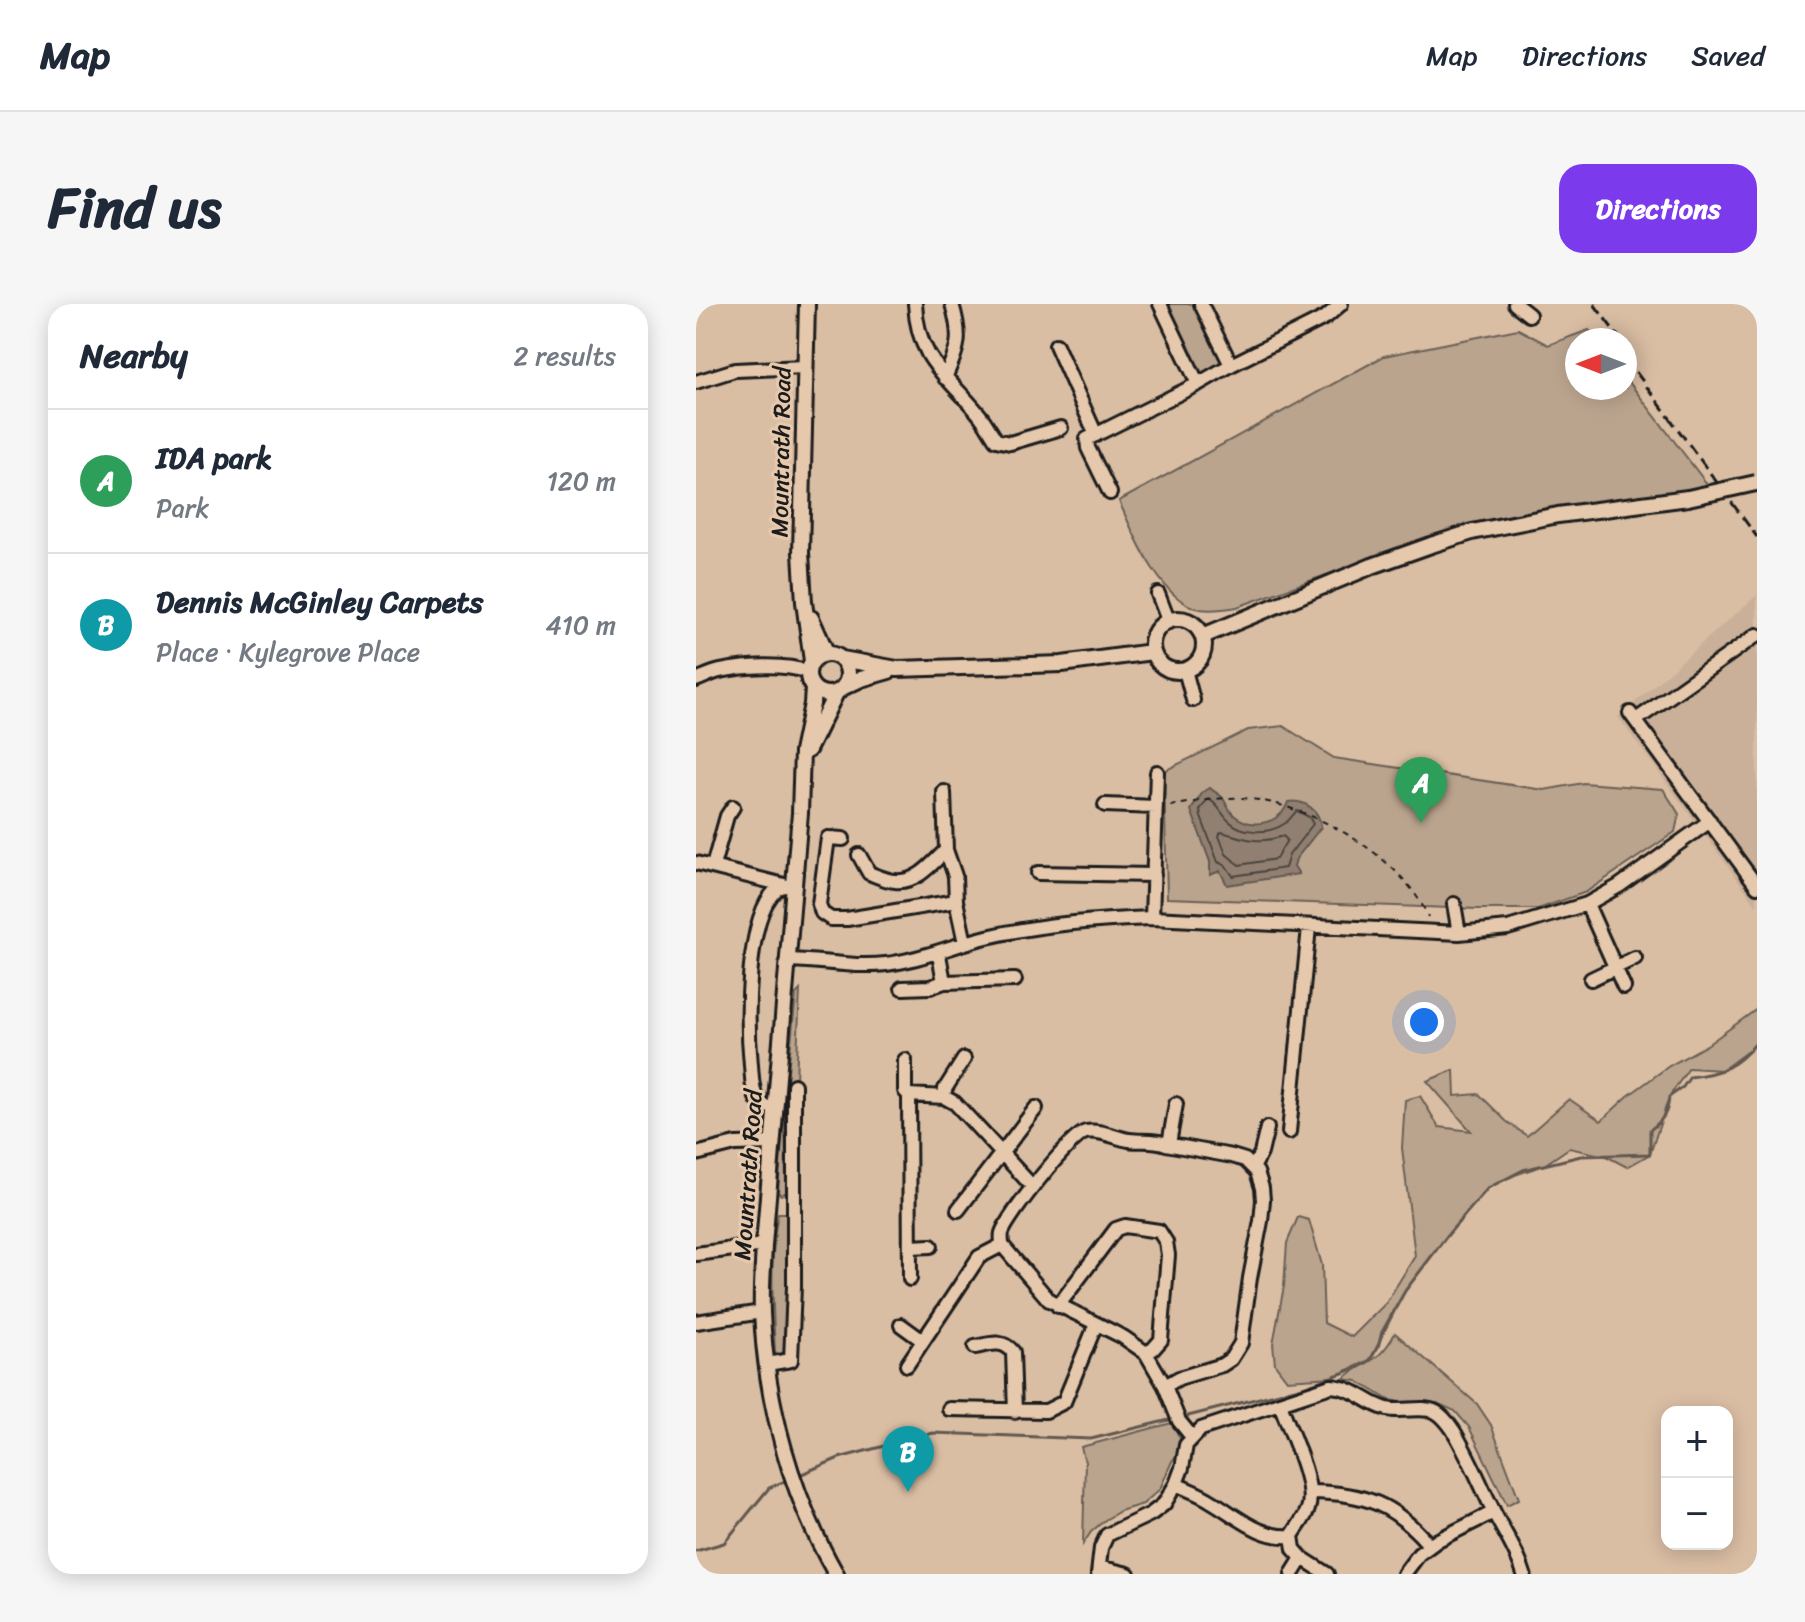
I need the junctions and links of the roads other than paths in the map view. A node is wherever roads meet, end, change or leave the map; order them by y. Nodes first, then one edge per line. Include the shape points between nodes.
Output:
1 (807, 304) edge
2 (915, 304) edge
3 (952, 304) edge
4 (1160, 304) edge
5 (1201, 304) edge
6 (1341, 304) edge
7 (1515, 304) edge
8 (1529, 315) dead end
9 (1056, 345) dead end
10 (1231, 365) junction
11 (805, 367) junction
12 (945, 378) junction
13 (696, 382) edge
14 (1198, 384) junction
15 (1061, 428) dead end
16 (1096, 435) junction
17 (1757, 483) edge
18 (1110, 493) dead end
19 (1158, 594) dead end
20 (804, 602) junction
21 (1168, 620) junction
22 (1757, 635) edge
23 (1203, 636) junction
24 (1152, 652) junction
25 (834, 657) junction
26 (810, 666) junction
27 (897, 669) junction
28 (1185, 670) junction
29 (696, 680) edge
30 (813, 689) junction
31 (840, 690) junction
32 (1193, 700) dead end
33 (802, 768) junction
34 (1157, 772) dead end
35 (944, 792) dead end
36 (1105, 805) dead end
37 (733, 807) dead end
38 (1156, 808) junction
39 (1710, 821) junction
40 (843, 839) dead end
41 (946, 850) junction
42 (859, 855) dead end
43 (696, 863) edge
44 (713, 866) junction
45 (1038, 873) dead end
46 (1154, 875) junction
47 (789, 886) junction
48 (1757, 886) edge
49 (956, 901) junction
50 (1454, 904) dead end
51 (1587, 904) junction
52 (1152, 918) junction
53 (1309, 927) junction
54 (1459, 933) junction
55 (965, 943) junction
56 (937, 953) junction
57 (1635, 958) dead end
58 (787, 960) junction
59 (1616, 968) junction
60 (1591, 979) dead end
61 (1015, 980) dead end
62 (944, 982) junction
63 (1624, 987) dead end
64 (902, 988) dead end
65 (964, 1059) dead end
66 (905, 1060) dead end
67 (794, 1085) dead end
68 (909, 1095) junction
69 (944, 1097) junction
70 (1176, 1104) dead end
71 (775, 1107) junction
72 (1036, 1108) dead end
73 (1267, 1128) dead end
74 (1289, 1132) dead end
75 (772, 1143) junction
76 (1169, 1144) junction
77 (1001, 1152) junction
78 (696, 1154) edge
79 (1253, 1168) junction
80 (1033, 1187) junction
81 (768, 1202) junction
82 (793, 1202) junction
83 (958, 1210) dead end
84 (764, 1245) junction
85 (1002, 1245) junction
86 (931, 1246) dead end
87 (910, 1247) junction
88 (696, 1254) edge
89 (910, 1279) dead end
90 (1058, 1306) junction
91 (762, 1312) junction
92 (696, 1322) edge
93 (1096, 1324) junction
94 (901, 1325) dead end
95 (923, 1341) junction
96 (975, 1347) dead end
97 (1146, 1353) junction
98 (767, 1364) junction
99 (907, 1365) dead end
100 (1165, 1386) junction
101 (1280, 1403) junction
102 (949, 1409) dead end
103 (1015, 1412) junction
104 (1192, 1437) junction
105 (1176, 1484) junction
106 (1310, 1492) junction
107 (1494, 1512) junction
108 (1292, 1536) junction
109 (1430, 1546) junction
110 (1302, 1558) junction
111 (1098, 1570) edge
112 (836, 1574) edge
113 (1128, 1574) edge
114 (1292, 1574) edge
115 (1327, 1574) edge
116 (1404, 1574) edge
117 (1524, 1574) edge

1 - 11 main road, Mountrath Road
2 - 12 street via 922,341
3 - 12 street via 957,351
4 - 14 street
5 - 10 street
6 - 10 street via 1326,317
7 - 8 street
9 - 16 street
10 - 14 street
11 - 13 street via 735,370
11 - 20 main road, Mountrath Road
12 - 15 street via 996,440 1010,443
14 - 16 street
16 - 18 street via 1087,439 1088,448
17 - 23 main road, bridge via 1472,532 1372,566
19 - 21 street
20 - 25 main road, Mountrath Road
20 - 26 main road, Mountrath Road
21 - 23 main road via 1185,619
21 - 24 main road via 1153,636
22 - 39 street via 1633,716
23 - 28 main road via 1198,661
24 - 27 main road via 1062,664
24 - 28 main road via 1161,666
25 - 26 main road via 819,656
25 - 27 main road
25 - 31 main road via 848,673
26 - 29 street via 716,671
26 - 30 main road
27 - 31 main road
28 - 32 street
30 - 31 main road via 824,695
30 - 33 main road, Mountrath Road
31 - 33 main road, Mountrath Road
33 - 47 main road, Mountrath Road
34 - 38 street
35 - 41 street
36 - 38 street
37 - 44 street
38 - 46 street
39 - 48 street
39 - 51 street
40 - 49 street via 828,838 819,904 831,919
41 - 42 street via 916,877 896,881 869,873
41 - 49 street
43 - 44 street
44 - 47 street
45 - 46 street
46 - 52 street
47 - 58 main road, Mountrath Road
47 - 71 street via 776,890 765,908 749,979 754,1089 758,1101
49 - 55 street
50 - 54 street
51 - 54 street via 1508,928
51 - 59 street
52 - 53 street
52 - 55 street via 1060,924
53 - 54 street
53 - 74 street
55 - 56 street
56 - 58 street via 868,965
56 - 62 street
57 - 59 street
58 - 71 main road, Mountrath Road
59 - 60 street
59 - 63 street
61 - 62 street
62 - 64 street
65 - 69 street
66 - 68 street
67 - 82 street
68 - 69 street
68 - 87 street
69 - 77 street
70 - 76 street
71 - 75 main road, Mountrath Road
72 - 77 street
73 - 79 street
75 - 78 street via 735,1144
75 - 81 main road, Mountrath Road
76 - 79 street via 1232,1156
76 - 80 street via 1086,1132 1071,1140
77 - 80 street
77 - 83 street
79 - 100 street via 1262,1188 1261,1221 1241,1343 1222,1365
80 - 85 street via 1001,1235
81 - 82 street
81 - 84 main road, Mountrath Road
82 - 98 street via 791,1360
84 - 88 street
84 - 91 main road, Mountrath Road
85 - 90 street
85 - 95 street via 979,1257
86 - 87 street
87 - 89 street
90 - 93 street
90 - 97 street via 1116,1229 1159,1231 1168,1255 1161,1340
91 - 92 street
91 - 98 main road, Mountrath Road
93 - 97 street
93 - 103 street via 1064,1402 1046,1411
94 - 95 street
95 - 99 street
96 - 103 street via 1000,1343 1013,1352
97 - 100 street
98 - 112 main road, Mountrath Road via 787,1462
100 - 104 street via 1179,1421
101 - 104 street via 1201,1429
101 - 106 street
101 - 107 street via 1331,1386 1388,1409 1436,1412 1453,1429
102 - 103 street
104 - 105 street
105 - 108 street via 1263,1533
105 - 111 street via 1160,1508 1107,1535
106 - 108 street via 1308,1511
106 - 109 street via 1371,1500 1405,1521
107 - 109 street
107 - 117 street
108 - 110 street
109 - 116 street
110 - 114 street
110 - 115 street
111 - 113 street

